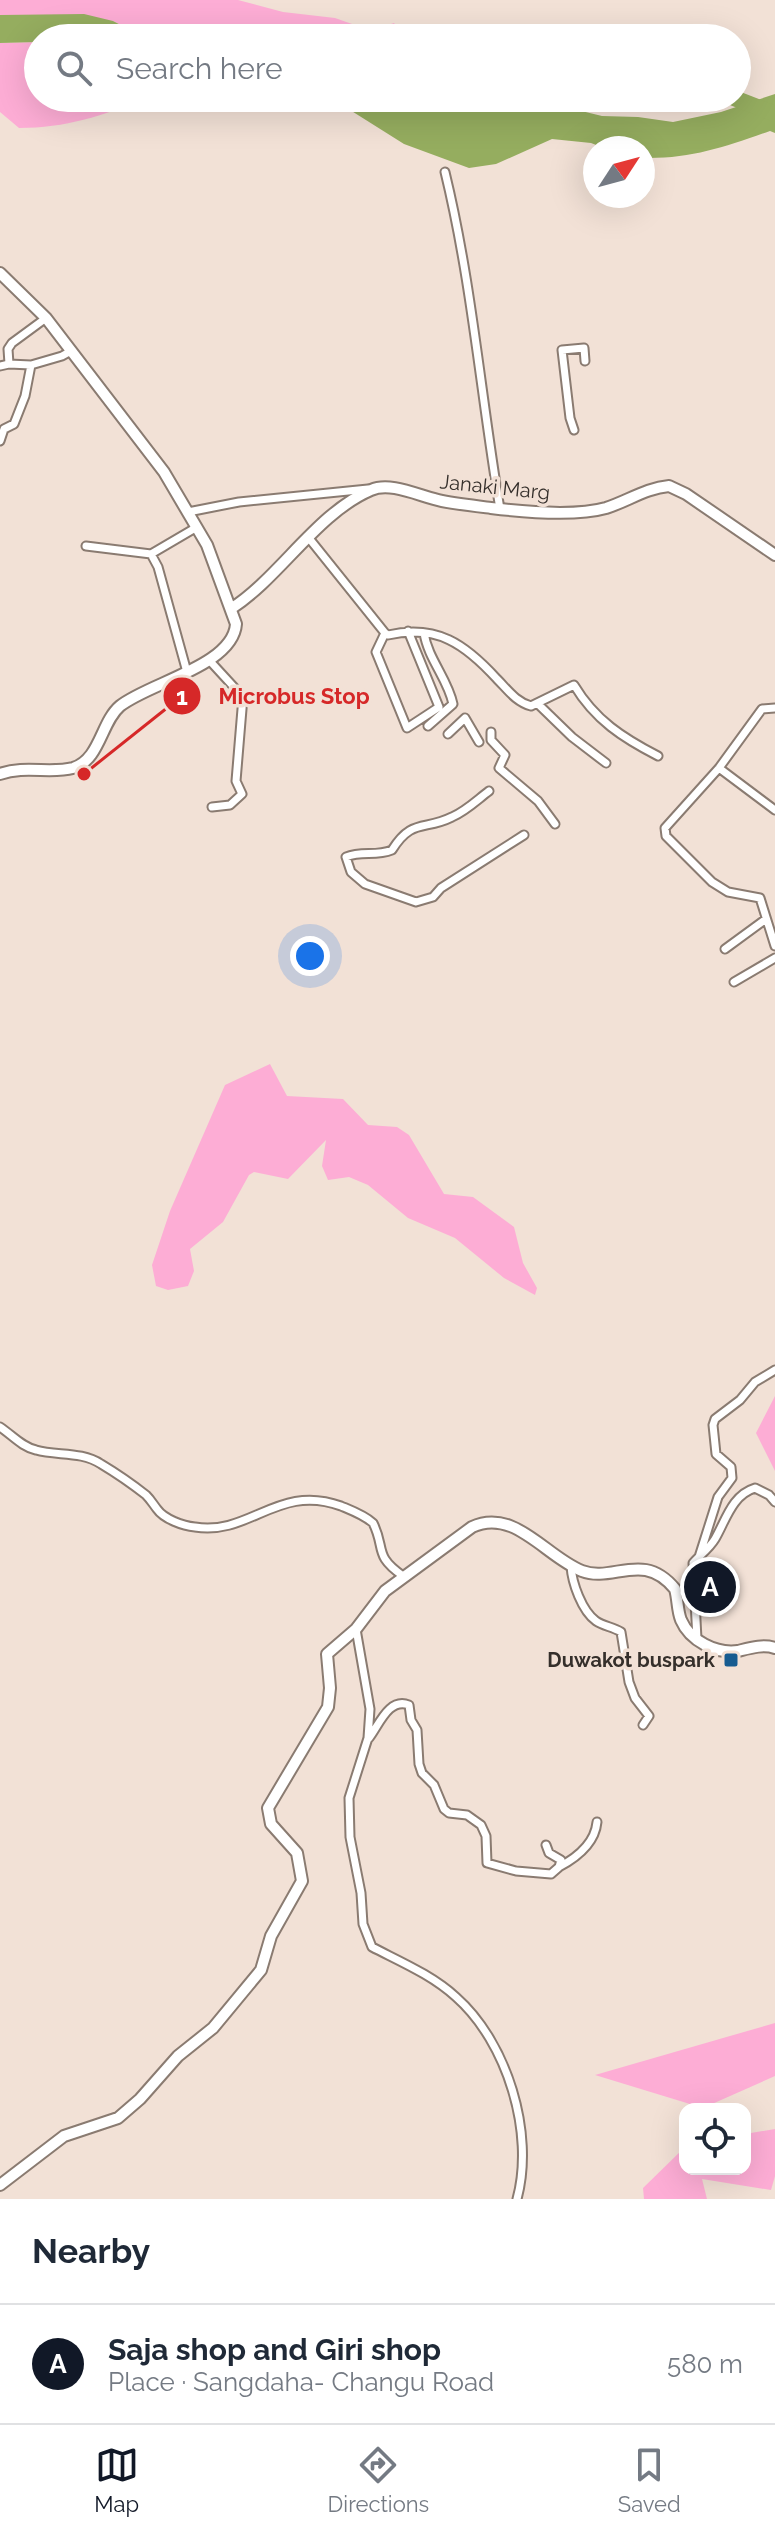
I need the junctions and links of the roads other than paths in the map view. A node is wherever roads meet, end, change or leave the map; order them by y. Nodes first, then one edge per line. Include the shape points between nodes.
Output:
1 (445, 172) dead end
2 (0, 273) edge
3 (46, 318) junction
4 (71, 351) junction
5 (585, 361) dead end
6 (9, 364) junction
7 (31, 365) junction
8 (0, 366) edge
9 (574, 430) dead end
10 (0, 441) edge
11 (375, 488) junction
12 (500, 509) junction
13 (188, 512) junction
14 (197, 527) junction
15 (308, 537) junction
16 (86, 546) dead end
17 (151, 554) junction
18 (775, 555) edge
19 (232, 608) junction
20 (408, 631) junction
21 (385, 633) junction
22 (424, 633) junction
23 (209, 660) junction
24 (187, 672) junction
25 (538, 704) junction
26 (775, 708) edge
27 (428, 726) dead end
28 (491, 732) dead end
29 (448, 734) dead end
30 (479, 742) dead end
31 (658, 756) dead end
32 (606, 763) dead end
33 (719, 768) junction
34 (0, 774) edge
35 (489, 791) dead end
36 (212, 807) dead end
37 (775, 810) edge
38 (555, 824) dead end
39 (524, 835) dead end
40 (766, 919) junction
41 (775, 946) edge
42 (725, 949) dead end
43 (775, 958) edge
44 (734, 982) dead end
45 (775, 1370) edge
46 (0, 1427) edge
47 (775, 1502) edge
48 (699, 1557) junction
49 (571, 1566) junction
50 (403, 1576) junction
51 (356, 1629) junction
52 (697, 1639) junction
53 (775, 1648) edge
54 (643, 1725) dead end
55 (368, 1738) junction
56 (597, 1822) dead end
57 (546, 1845) dead end
58 (559, 1867) junction
59 (0, 2185) edge
60 (517, 2199) edge

1 - 12 street via 459,230
2 - 3 street
3 - 4 street
3 - 6 street via 12,343
4 - 7 street
4 - 13 street via 147,448
5 - 9 street via 584,348 562,350
6 - 7 street
6 - 8 street
7 - 10 street via 14,424 4,429
11 - 12 street, Janaki Marg
11 - 13 street
11 - 15 street
12 - 18 street, Janaki Marg via 606,508 669,486
13 - 14 street
14 - 17 street
14 - 19 street
15 - 19 street
15 - 21 street
16 - 17 street
17 - 24 street
19 - 23 street via 235,631
20 - 21 street
20 - 21 street via 439,707 407,728 376,652
20 - 22 street
22 - 25 street via 444,636 475,655 516,700
22 - 27 street via 453,704
23 - 24 street
23 - 36 street via 243,697 236,781 242,794 230,805
24 - 34 street via 119,707 91,754 74,768
25 - 31 street via 574,685 609,728
25 - 32 street
26 - 33 street via 762,709
28 - 38 street via 491,740 505,755 499,768 538,801
29 - 30 street via 465,718
33 - 37 street
33 - 40 street via 665,828 666,836 712,882 728,892 760,898
35 - 39 street via 450,819 414,827 392,850 346,857 351,872 365,884 416,902 433,897
40 - 41 street
40 - 42 street
43 - 44 street
45 - 48 street via 715,1419 716,1454 731,1467 732,1478 718,1497
46 - 50 street via 35,1450 99,1463 142,1492 166,1518 192,1527 226,1526 297,1500 333,1503 373,1523 381,1554
47 - 48 street via 755,1488 747,1491
48 - 52 street via 693,1563
49 - 50 street via 509,1524 487,1522
49 - 52 street via 586,1573 642,1569 665,1578 675,1589 679,1617
49 - 54 street via 588,1613 621,1632 629,1682 649,1716
50 - 51 street
51 - 55 street via 370,1709
51 - 59 street via 327,1654 328,1707 268,1808 271,1824 297,1853 302,1881 271,1936 261,1970 213,2028 118,2118 64,2136
52 - 53 street via 718,1651
55 - 58 street via 386,1713 405,1702 417,1730 422,1773 444,1809 481,1825 487,1863 544,1874
55 - 60 street via 349,1798 363,1924 372,1947 457,1997 496,2047 510,2079 518,2119
56 - 58 street via 586,1845
57 - 58 street via 561,1860

